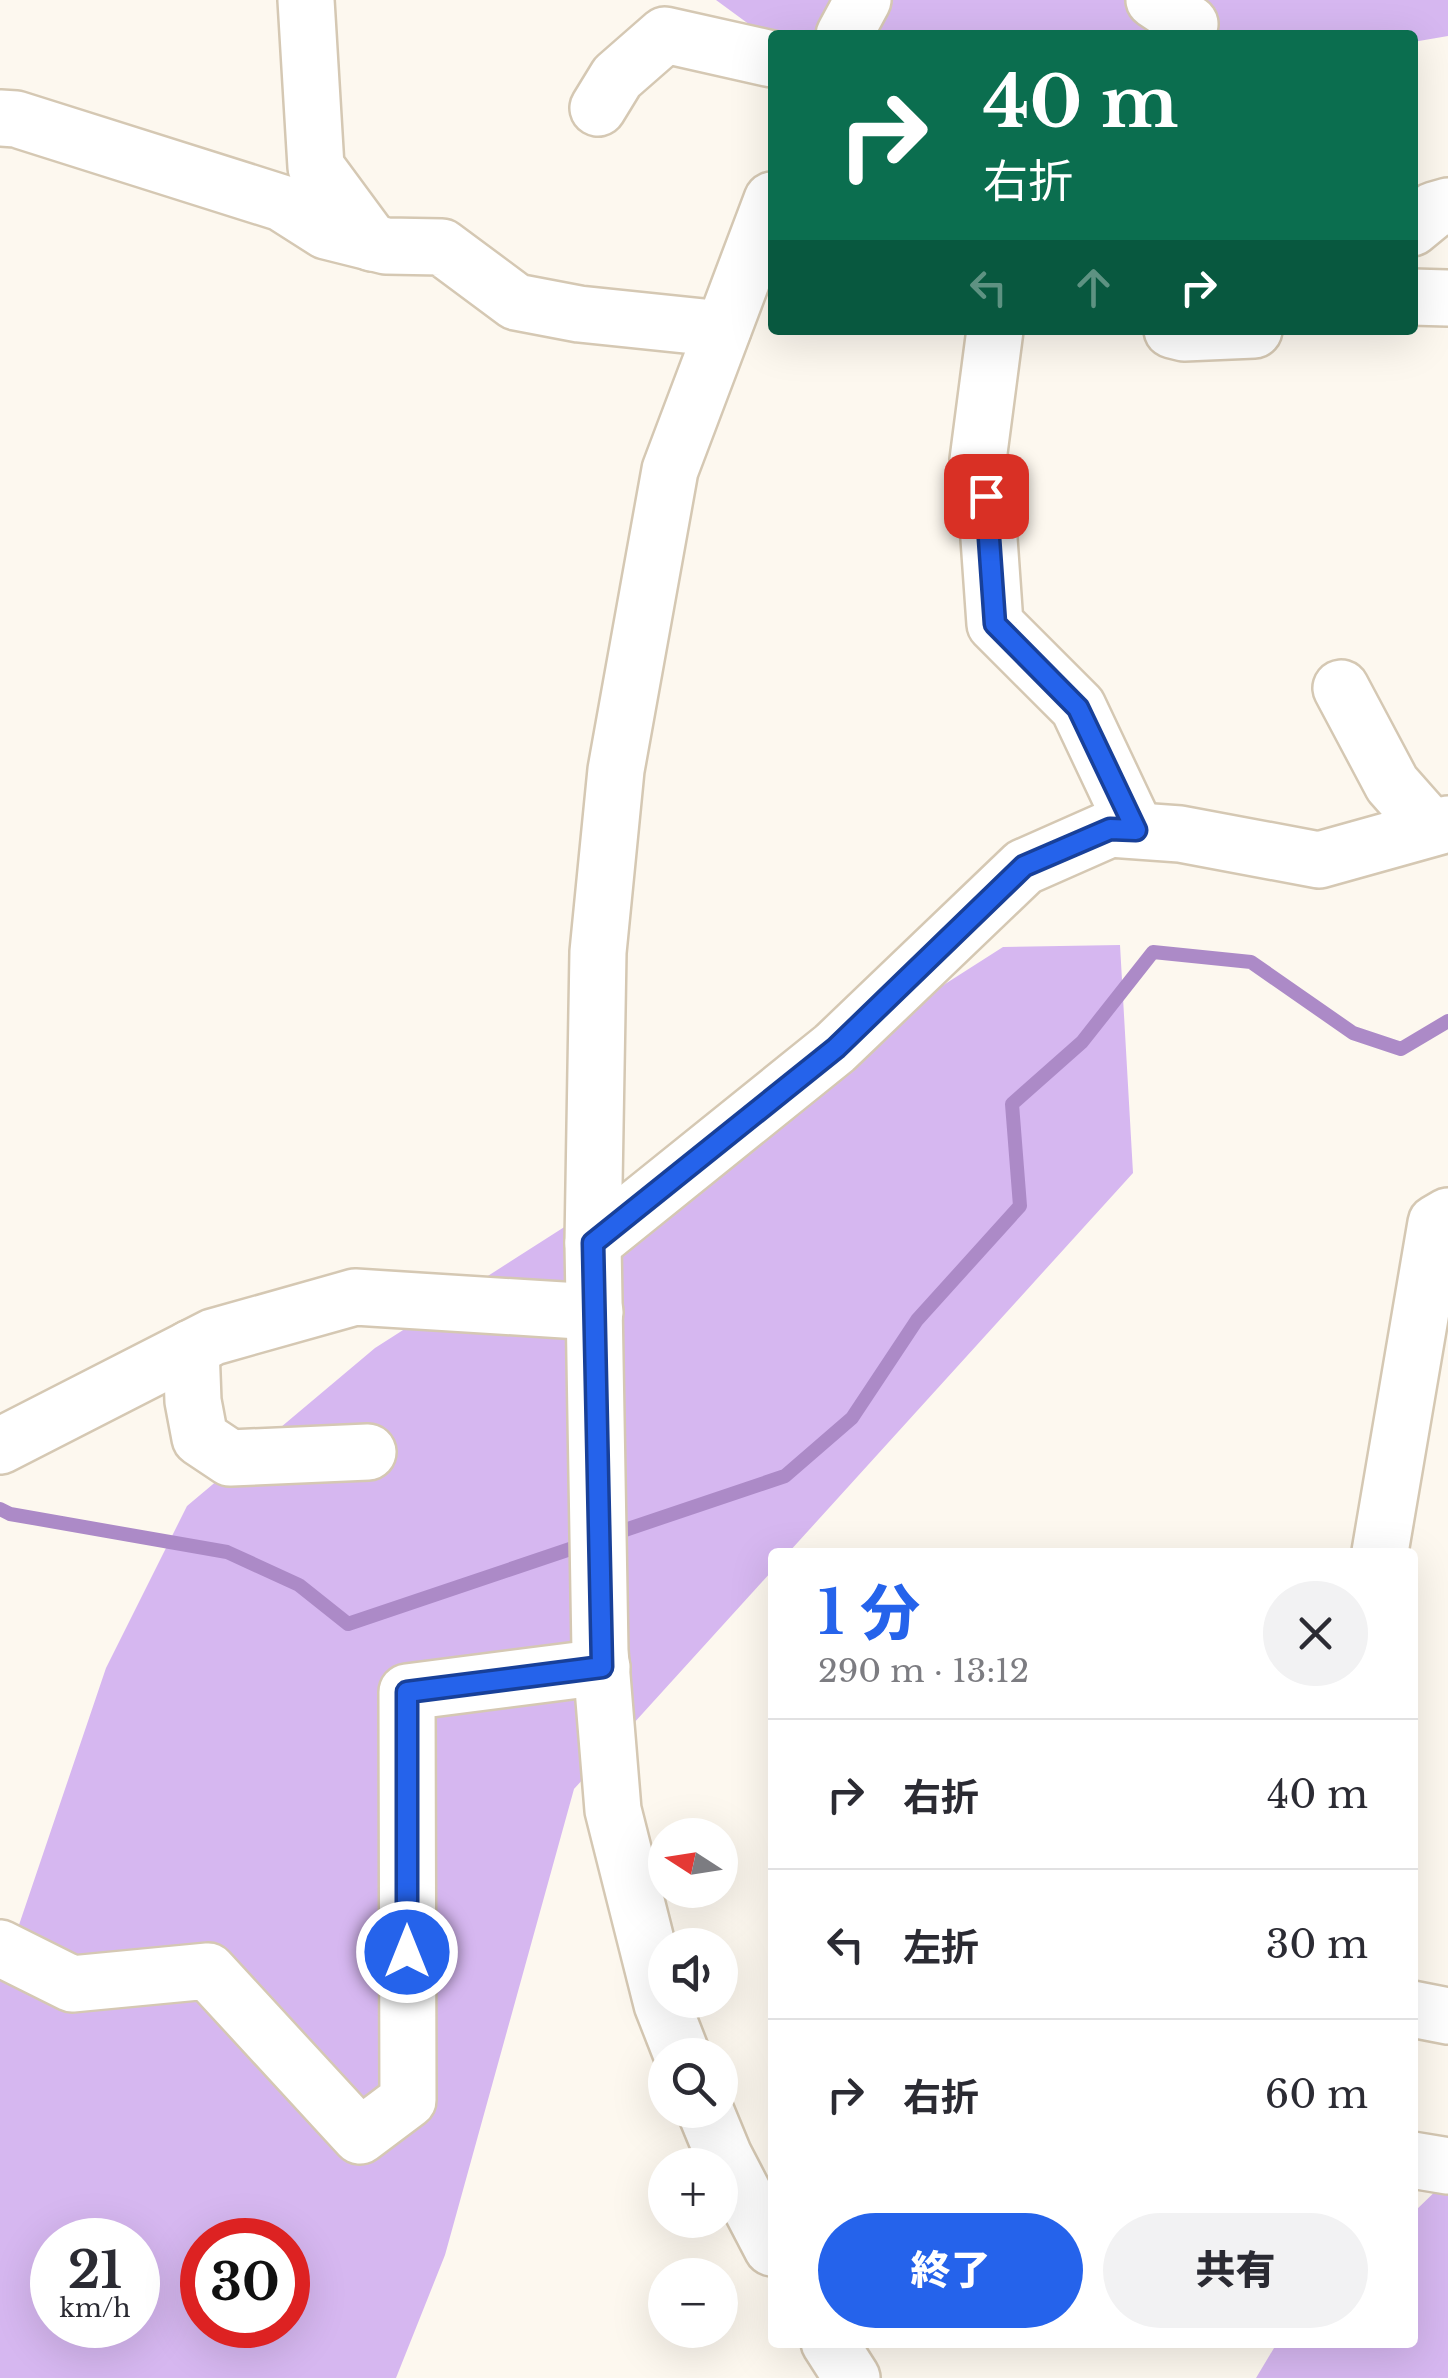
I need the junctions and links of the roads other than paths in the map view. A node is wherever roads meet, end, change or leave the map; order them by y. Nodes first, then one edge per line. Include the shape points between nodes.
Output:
1 (306, 0) edge
2 (863, 0) edge
3 (847, 30) edge
4 (768, 58) edge
5 (598, 108) dead end
6 (0, 118) edge
7 (1448, 206) edge
8 (768, 214) edge
9 (1418, 223) edge
10 (372, 243) junction
11 (1418, 298) edge
12 (1448, 298) edge
13 (741, 311) edge
14 (993, 335) edge
15 (1342, 688) dead end
16 (1440, 826) edge
17 (1136, 830) junction
18 (1448, 1216) edge
19 (593, 1243) junction
20 (595, 1312) junction
21 (191, 1348) junction
22 (0, 1446) edge
23 (368, 1452) dead end
24 (1381, 1548) edge
25 (601, 1659) junction
26 (0, 1948) edge
27 (1418, 2011) edge
28 (1448, 2016) edge
29 (675, 2038) edge
30 (734, 2139) edge
31 (1418, 2161) edge
32 (1448, 2166) edge
33 (768, 2237) edge
34 (834, 2348) edge
35 (852, 2378) edge

1 - 10 street via 316,166
2 - 3 street
4 - 5 street via 665,36 617,77
6 - 10 street via 282,203 326,231
7 - 9 street
8 - 13 street
10 - 13 street via 442,247 516,302 578,314
11 - 12 street
13 - 19 street via 670,470 616,770 598,952
14 - 17 street via 978,460 995,624 1078,708
15 - 16 street via 1392,784
16 - 17 street via 1319,860
17 - 19 street via 1110,829 1024,866 836,1048
18 - 24 street via 1436,1223
19 - 20 street
20 - 21 street via 356,1296
20 - 25 street
21 - 22 street
21 - 23 street via 200,1438 230,1458
25 - 26 street via 407,1692 408,2100 360,2136 208,1971 72,1984
25 - 29 street via 613,1810
27 - 28 street
30 - 33 street
31 - 32 street
34 - 35 street

